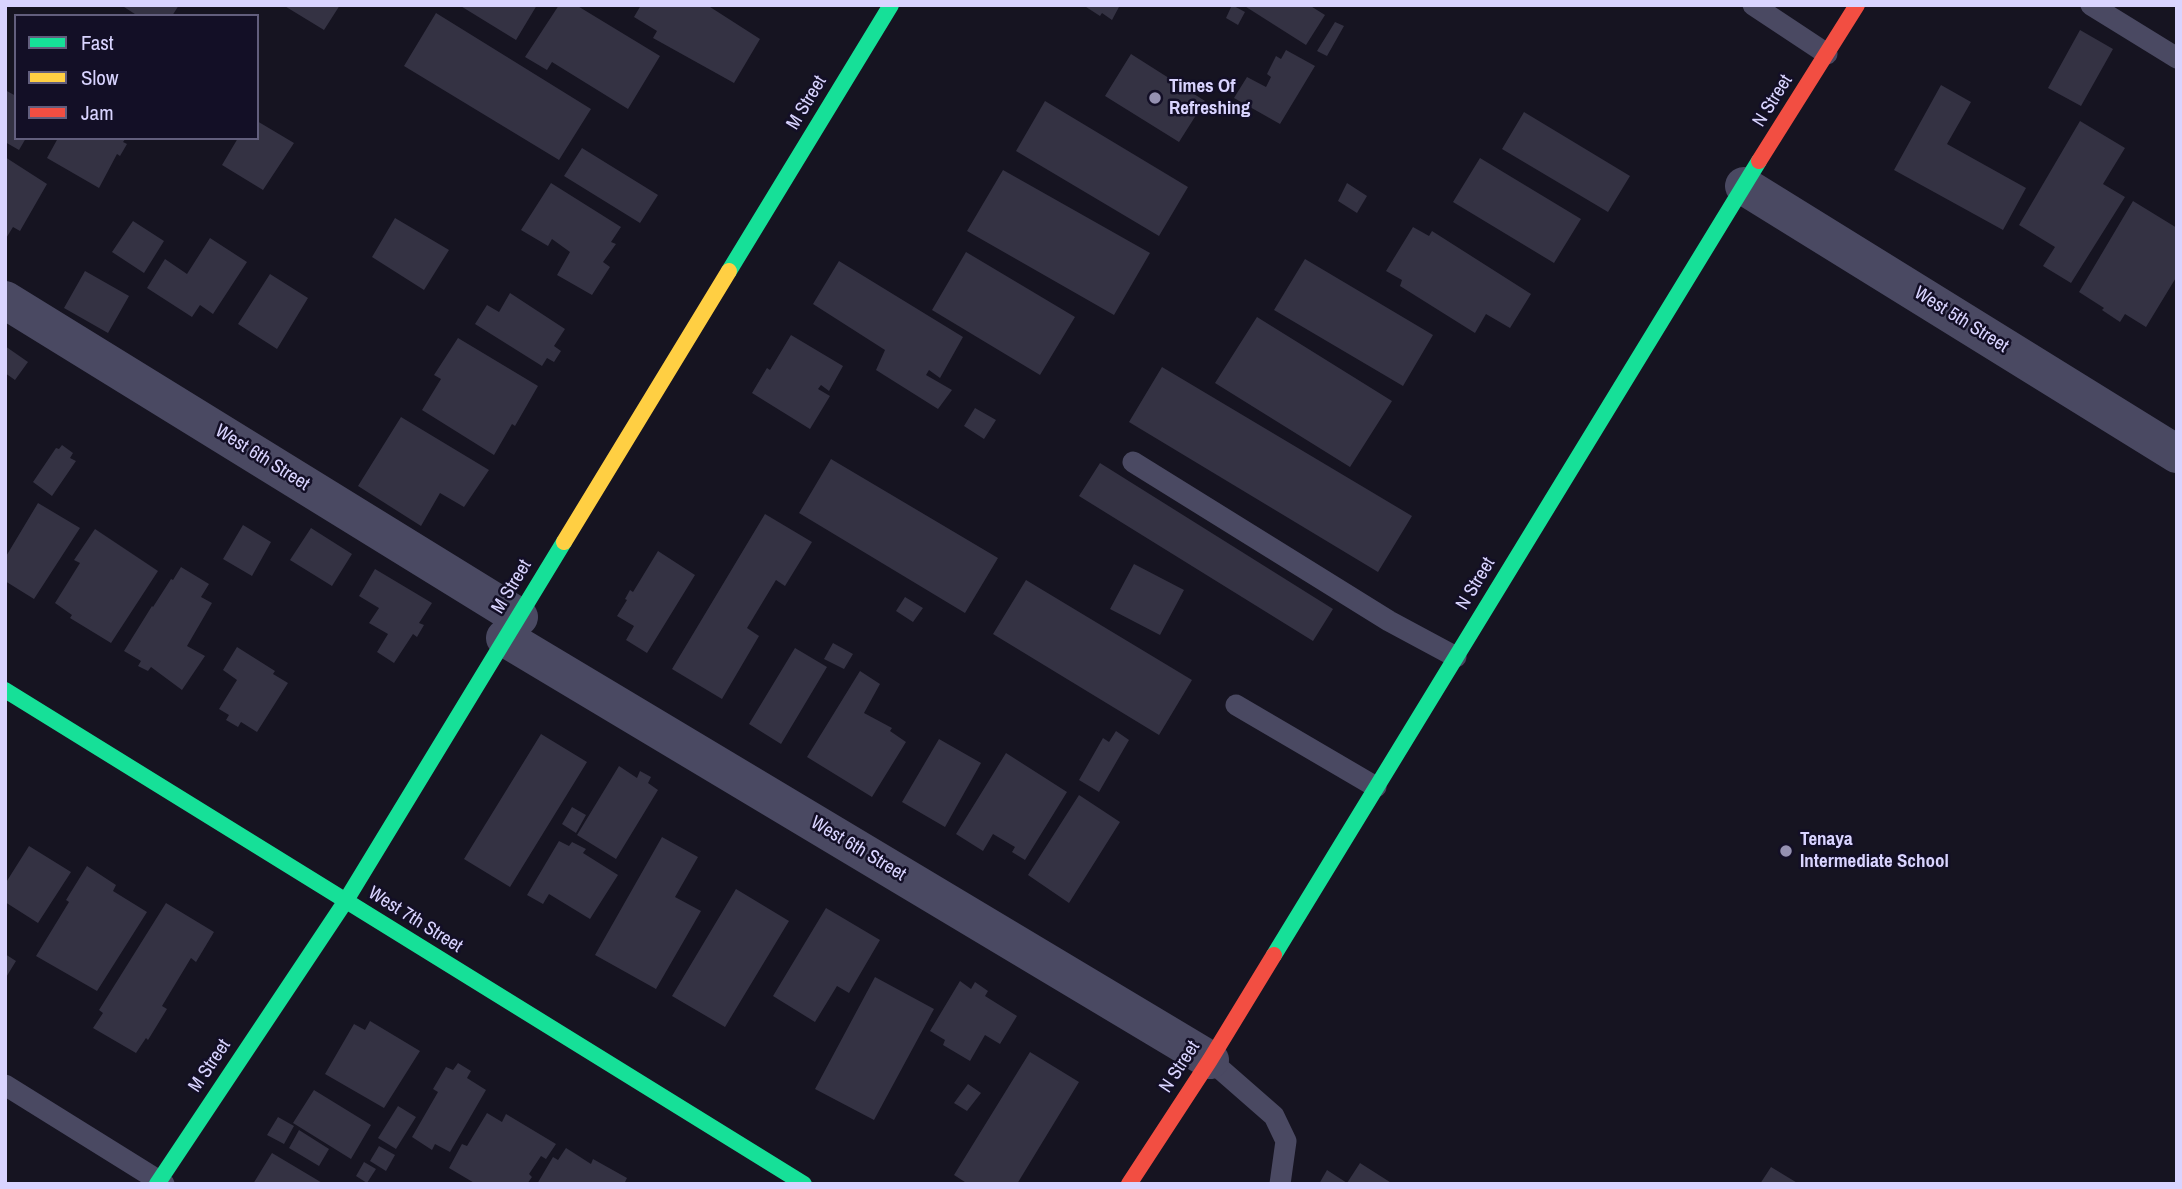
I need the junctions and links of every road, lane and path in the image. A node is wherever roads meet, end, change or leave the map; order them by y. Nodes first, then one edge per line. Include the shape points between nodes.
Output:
1 (891, 5) edge
2 (1754, 5) edge
3 (1857, 5) edge
4 (2091, 5) edge
5 (1827, 54) junction
6 (2177, 58) edge
7 (1744, 186) junction
8 (5, 300) edge
9 (2177, 454) edge
10 (1133, 462) dead end
11 (512, 627) junction
12 (1456, 657) junction
13 (5, 690) edge
14 (1236, 705) dead end
15 (1376, 787) junction
16 (345, 902) junction
17 (1210, 1060) junction
18 (5, 1085) edge
19 (160, 1183) edge
20 (804, 1184) edge
21 (1129, 1184) edge
22 (1280, 1184) edge

1 - 11 street, M Street
2 - 5 lane
3 - 5 street, N Street
4 - 6 lane
5 - 7 street, N Street
7 - 9 street, West 5th Street
7 - 12 street, N Street
8 - 11 street, West 6th Street
10 - 12 lane
11 - 16 street, M Street
11 - 17 street, West 6th Street
12 - 15 street, N Street
13 - 16 street, West 7th Street
14 - 15 lane
15 - 17 street, N Street
16 - 19 street, M Street
16 - 20 street, West 7th Street
17 - 21 street, N Street
17 - 22 lane via 1274,1116 1286,1141
18 - 19 lane

